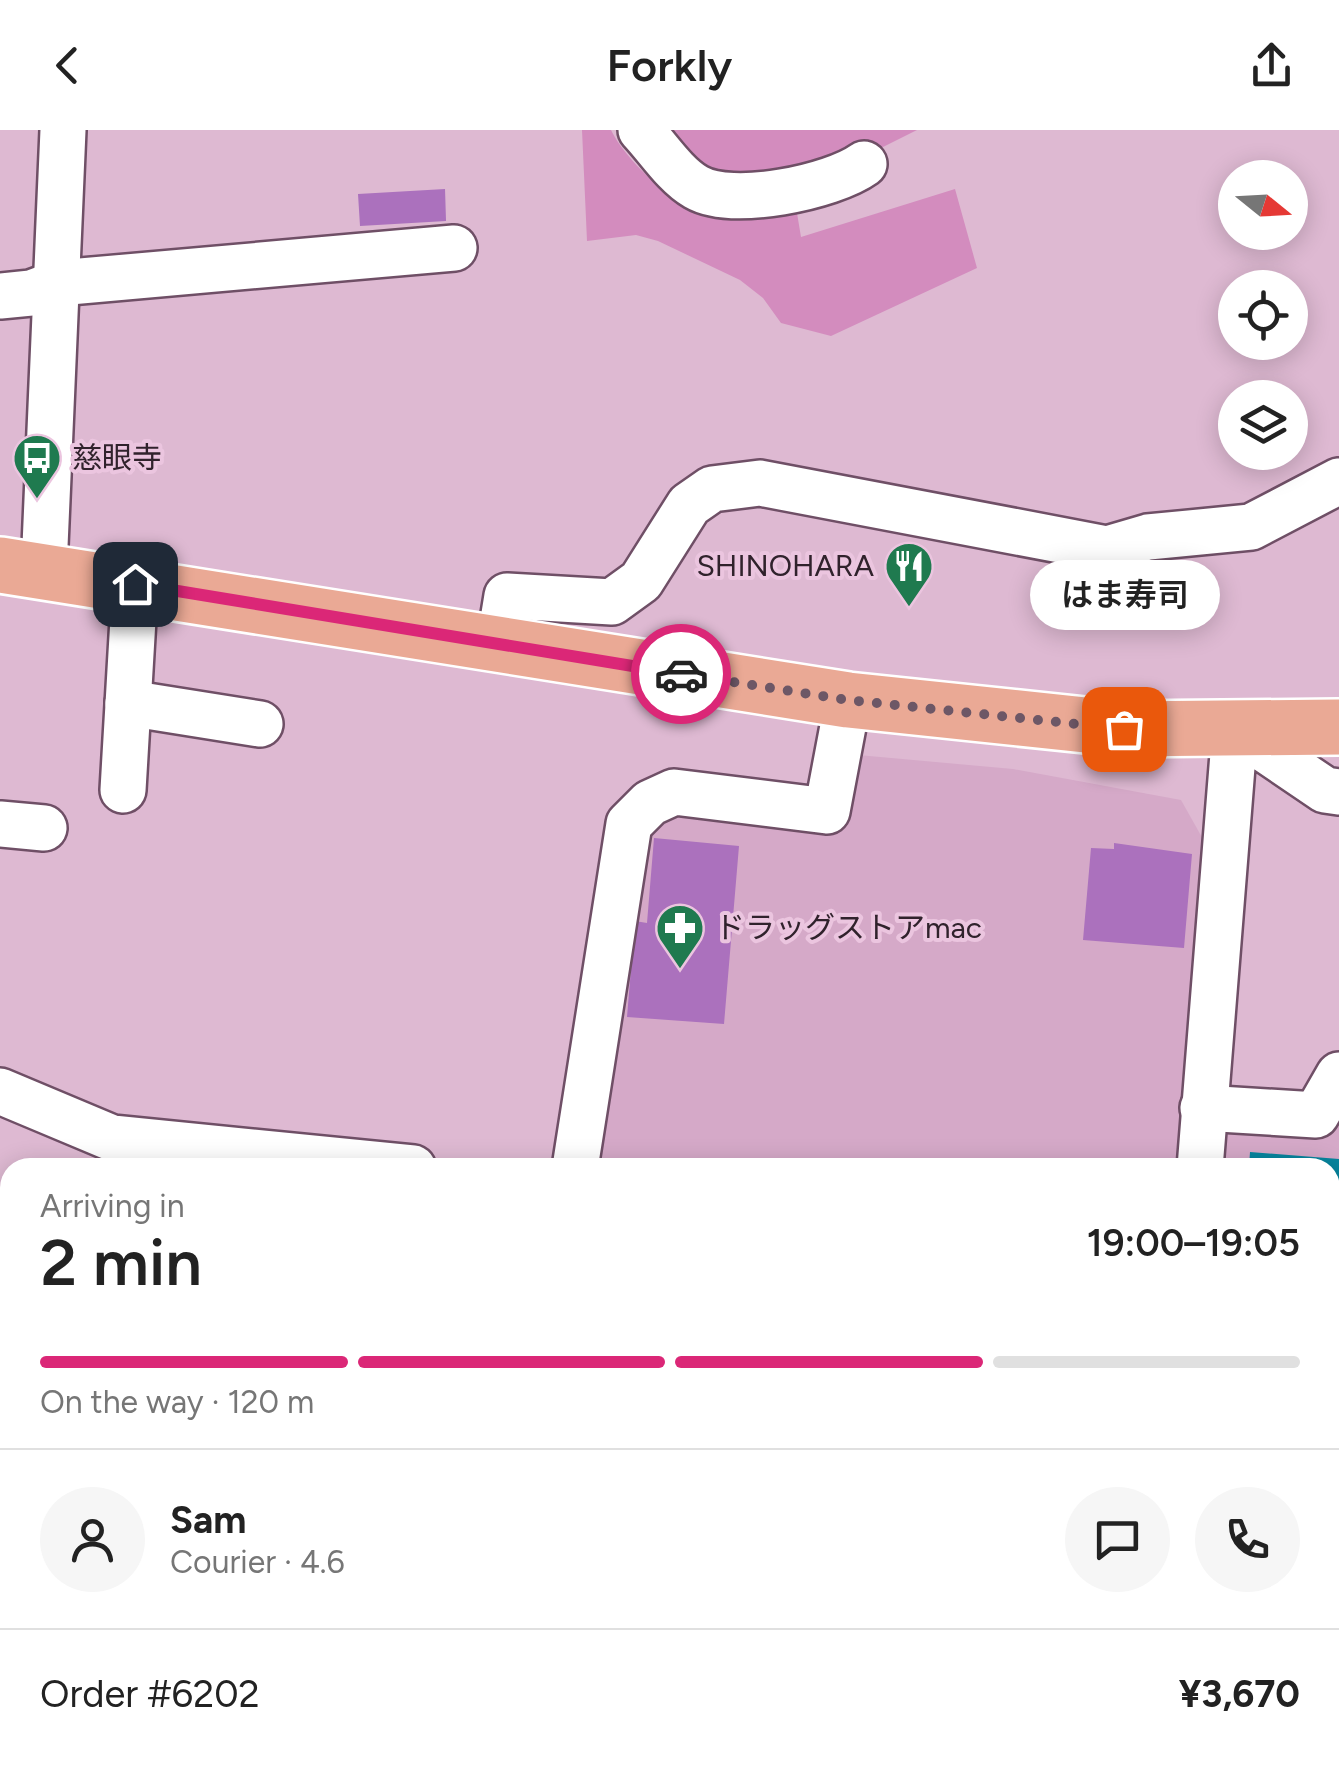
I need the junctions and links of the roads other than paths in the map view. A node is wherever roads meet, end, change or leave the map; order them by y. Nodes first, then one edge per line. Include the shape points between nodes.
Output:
1 (63, 130) edge
2 (641, 130) edge
3 (864, 164) dead end
4 (454, 248) dead end
5 (58, 283) junction
6 (0, 296) edge
7 (1339, 481) edge
8 (22, 567) edge
9 (135, 584) junction
10 (499, 645) junction
11 (848, 700) junction
12 (128, 703) junction
13 (260, 724) dead end
14 (1339, 727) edge
15 (1235, 729) junction
16 (123, 790) dead end
17 (1339, 792) edge
18 (1339, 1075) edge
19 (0, 1091) edge
20 (1203, 1108) junction
21 (178, 1158) edge
22 (577, 1158) edge
23 (1200, 1158) edge

1 - 5 street
2 - 3 street via 706,192 778,191 844,178
4 - 5 street
5 - 6 street
5 - 8 street
7 - 10 street via 1251,527 1148,536 1107,549 760,483 712,489 689,505 641,581 612,602 507,596
8 - 9 main road
9 - 10 main road
9 - 12 street
10 - 11 main road
11 - 15 main road via 1124,729
11 - 22 street via 827,811 674,792 650,803 630,824
12 - 13 street
12 - 16 street
14 - 15 main road
15 - 17 street via 1324,790
15 - 20 street
18 - 20 street via 1316,1114
19 - 21 street
20 - 23 street

